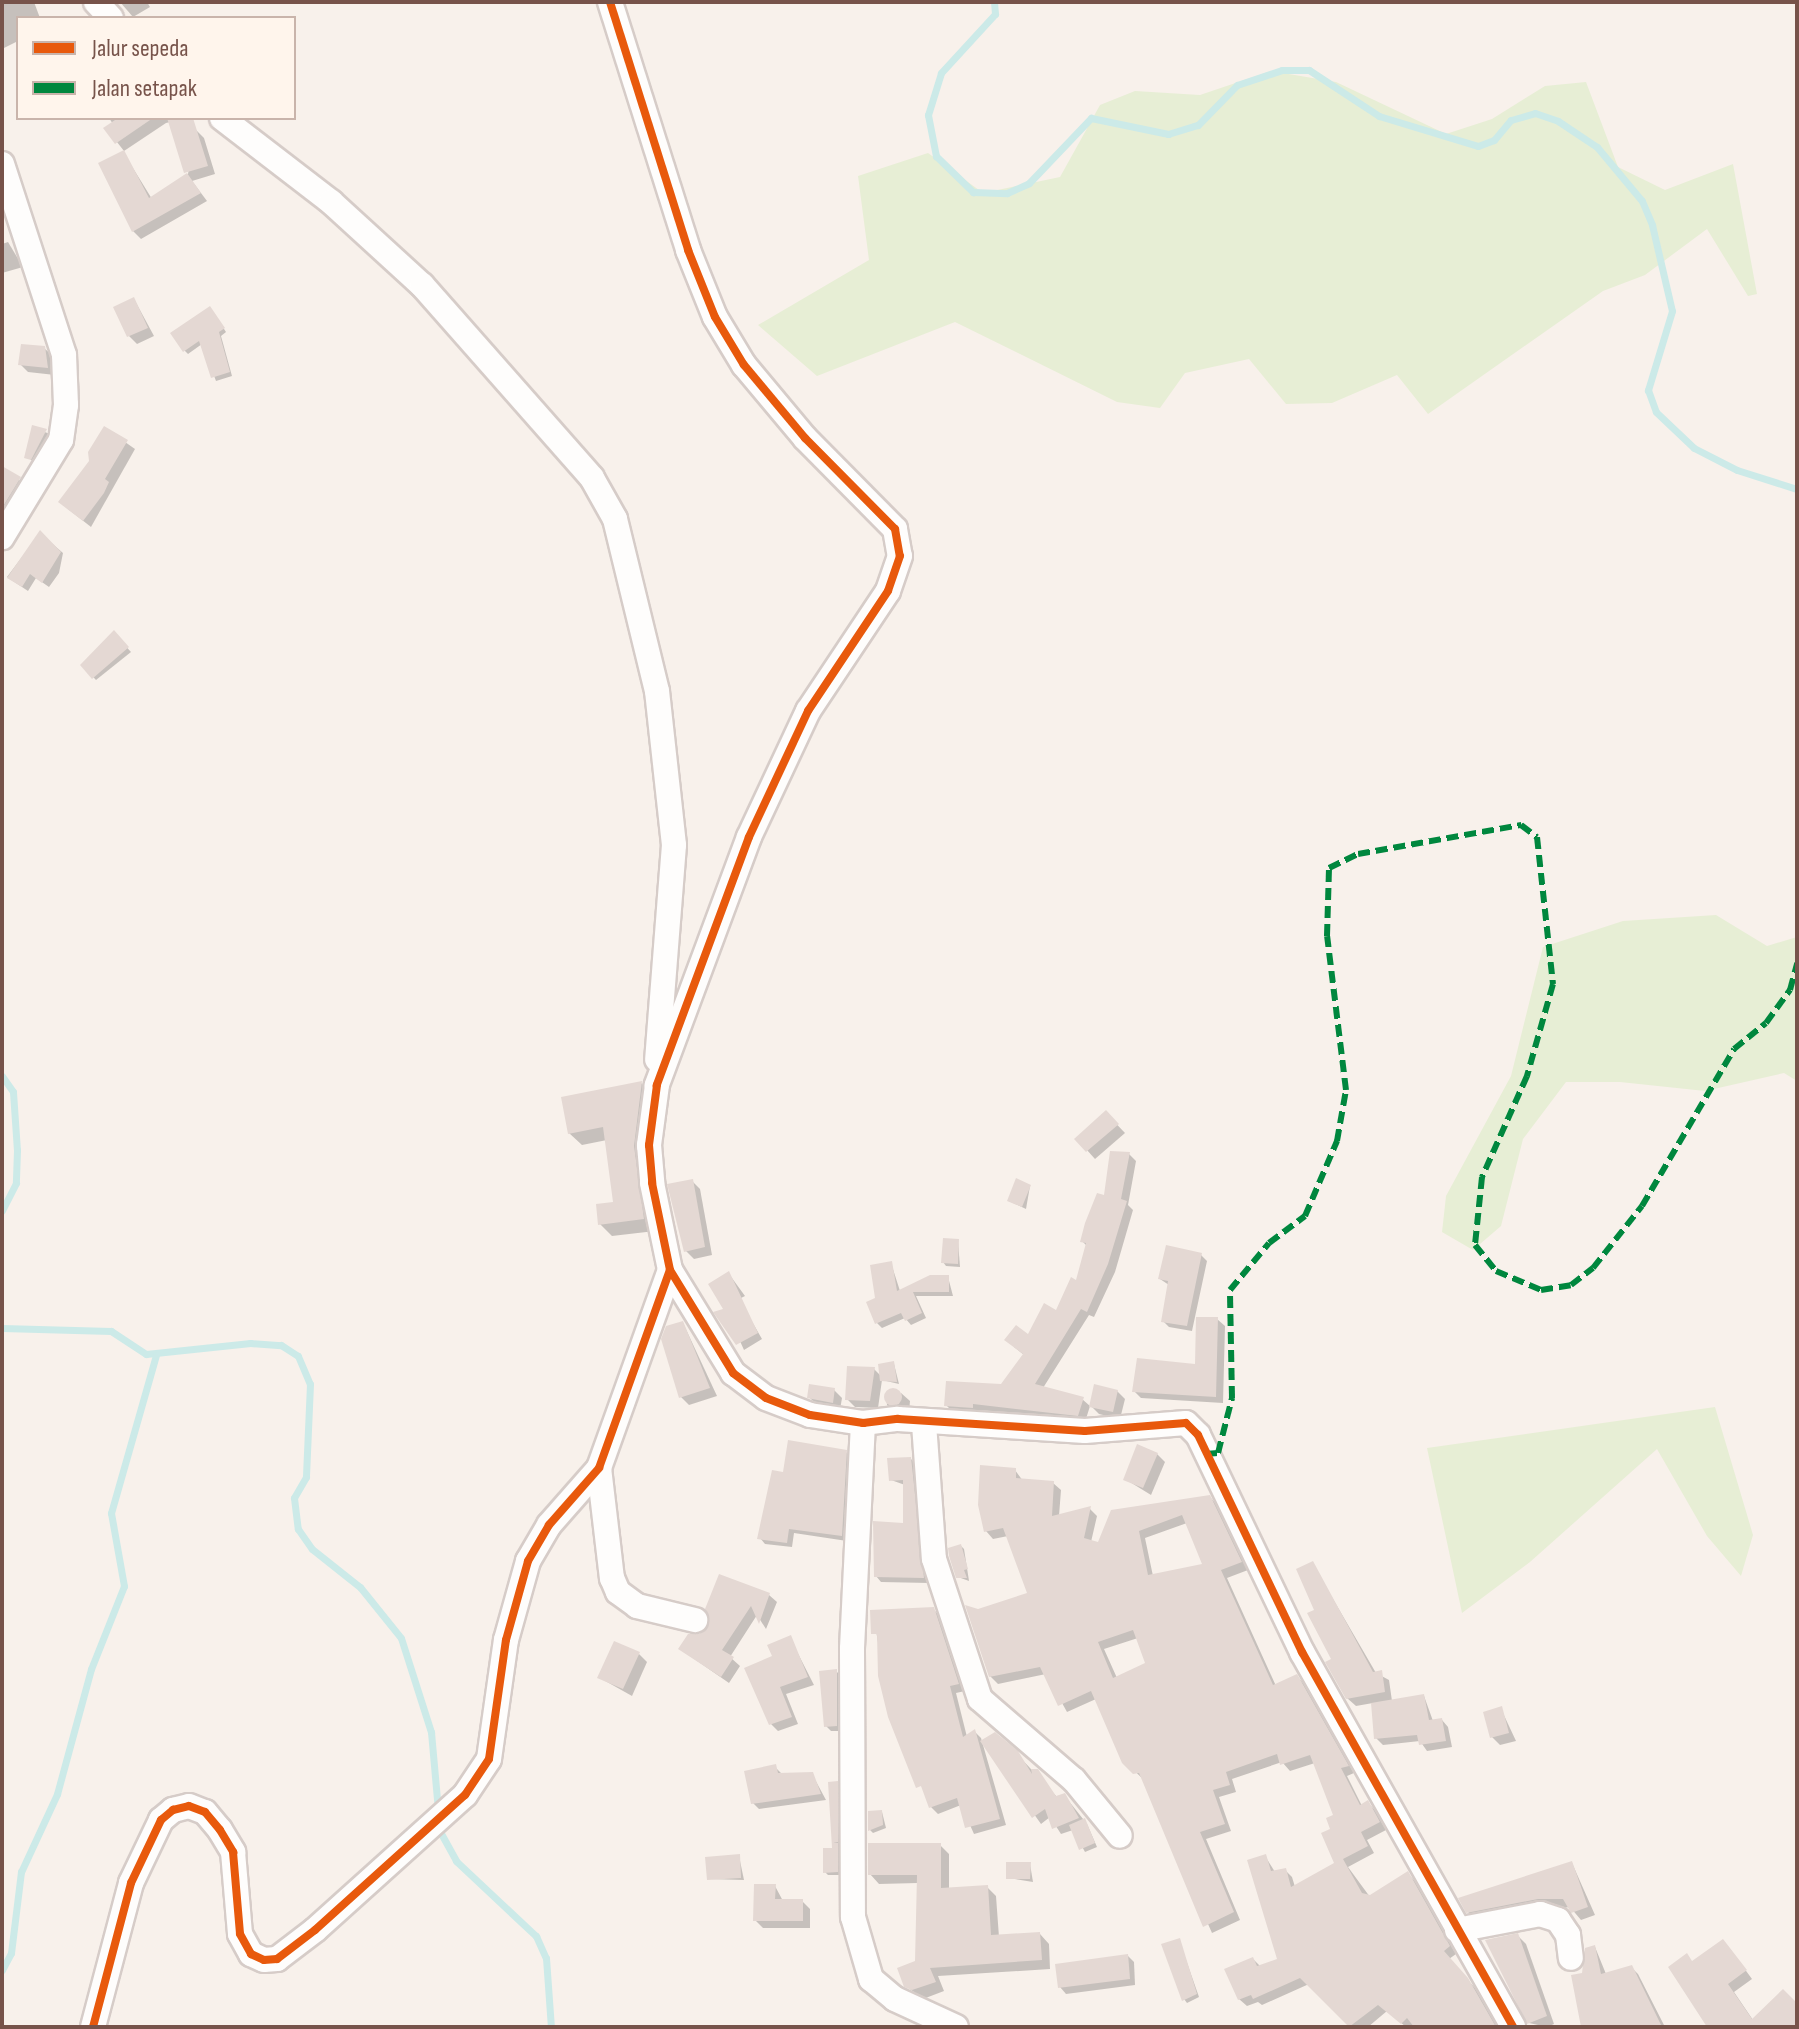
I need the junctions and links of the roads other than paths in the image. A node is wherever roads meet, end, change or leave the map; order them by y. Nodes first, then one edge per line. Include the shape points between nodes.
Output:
1 (610, 2) edge
2 (225, 120) edge
3 (2, 164) edge
4 (2, 537) edge
5 (657, 1085) junction
6 (670, 1270) junction
7 (863, 1423) junction
8 (924, 1424) junction
9 (599, 1468) junction
10 (695, 1620) dead end
11 (1120, 1836) dead end
12 (1457, 1930) junction
13 (1571, 1958) dead end
14 (93, 2027) edge
15 (956, 2027) edge
16 (1513, 2027) edge

1 - 5 street via 688,250 715,317 744,365 794,426 895,529 900,556 888,591 808,711 749,837
2 - 5 street via 331,202 422,285 592,478 615,519 657,691 674,845
3 - 4 street via 64,355 66,405 61,440
5 - 6 street via 649,1145
6 - 7 street via 708,1338 744,1381 766,1398 810,1415
6 - 9 street
7 - 8 street via 898,1419
7 - 15 street via 852,1649 853,1917 871,1979 895,1999
8 - 11 street via 934,1559 980,1699 1074,1780
8 - 12 street via 1085,1431 1186,1423 1198,1435 1302,1652
9 - 10 street via 618,1592 637,1606
9 - 14 street via 549,1525 528,1561 506,1640 489,1759 465,1795 295,1947 277,1959 264,1960 251,1954 240,1934 233,1852 220,1830 205,1812 189,1806 173,1810 161,1820 127,1895
12 - 13 street via 1540,1914 1563,1927
12 - 16 street

